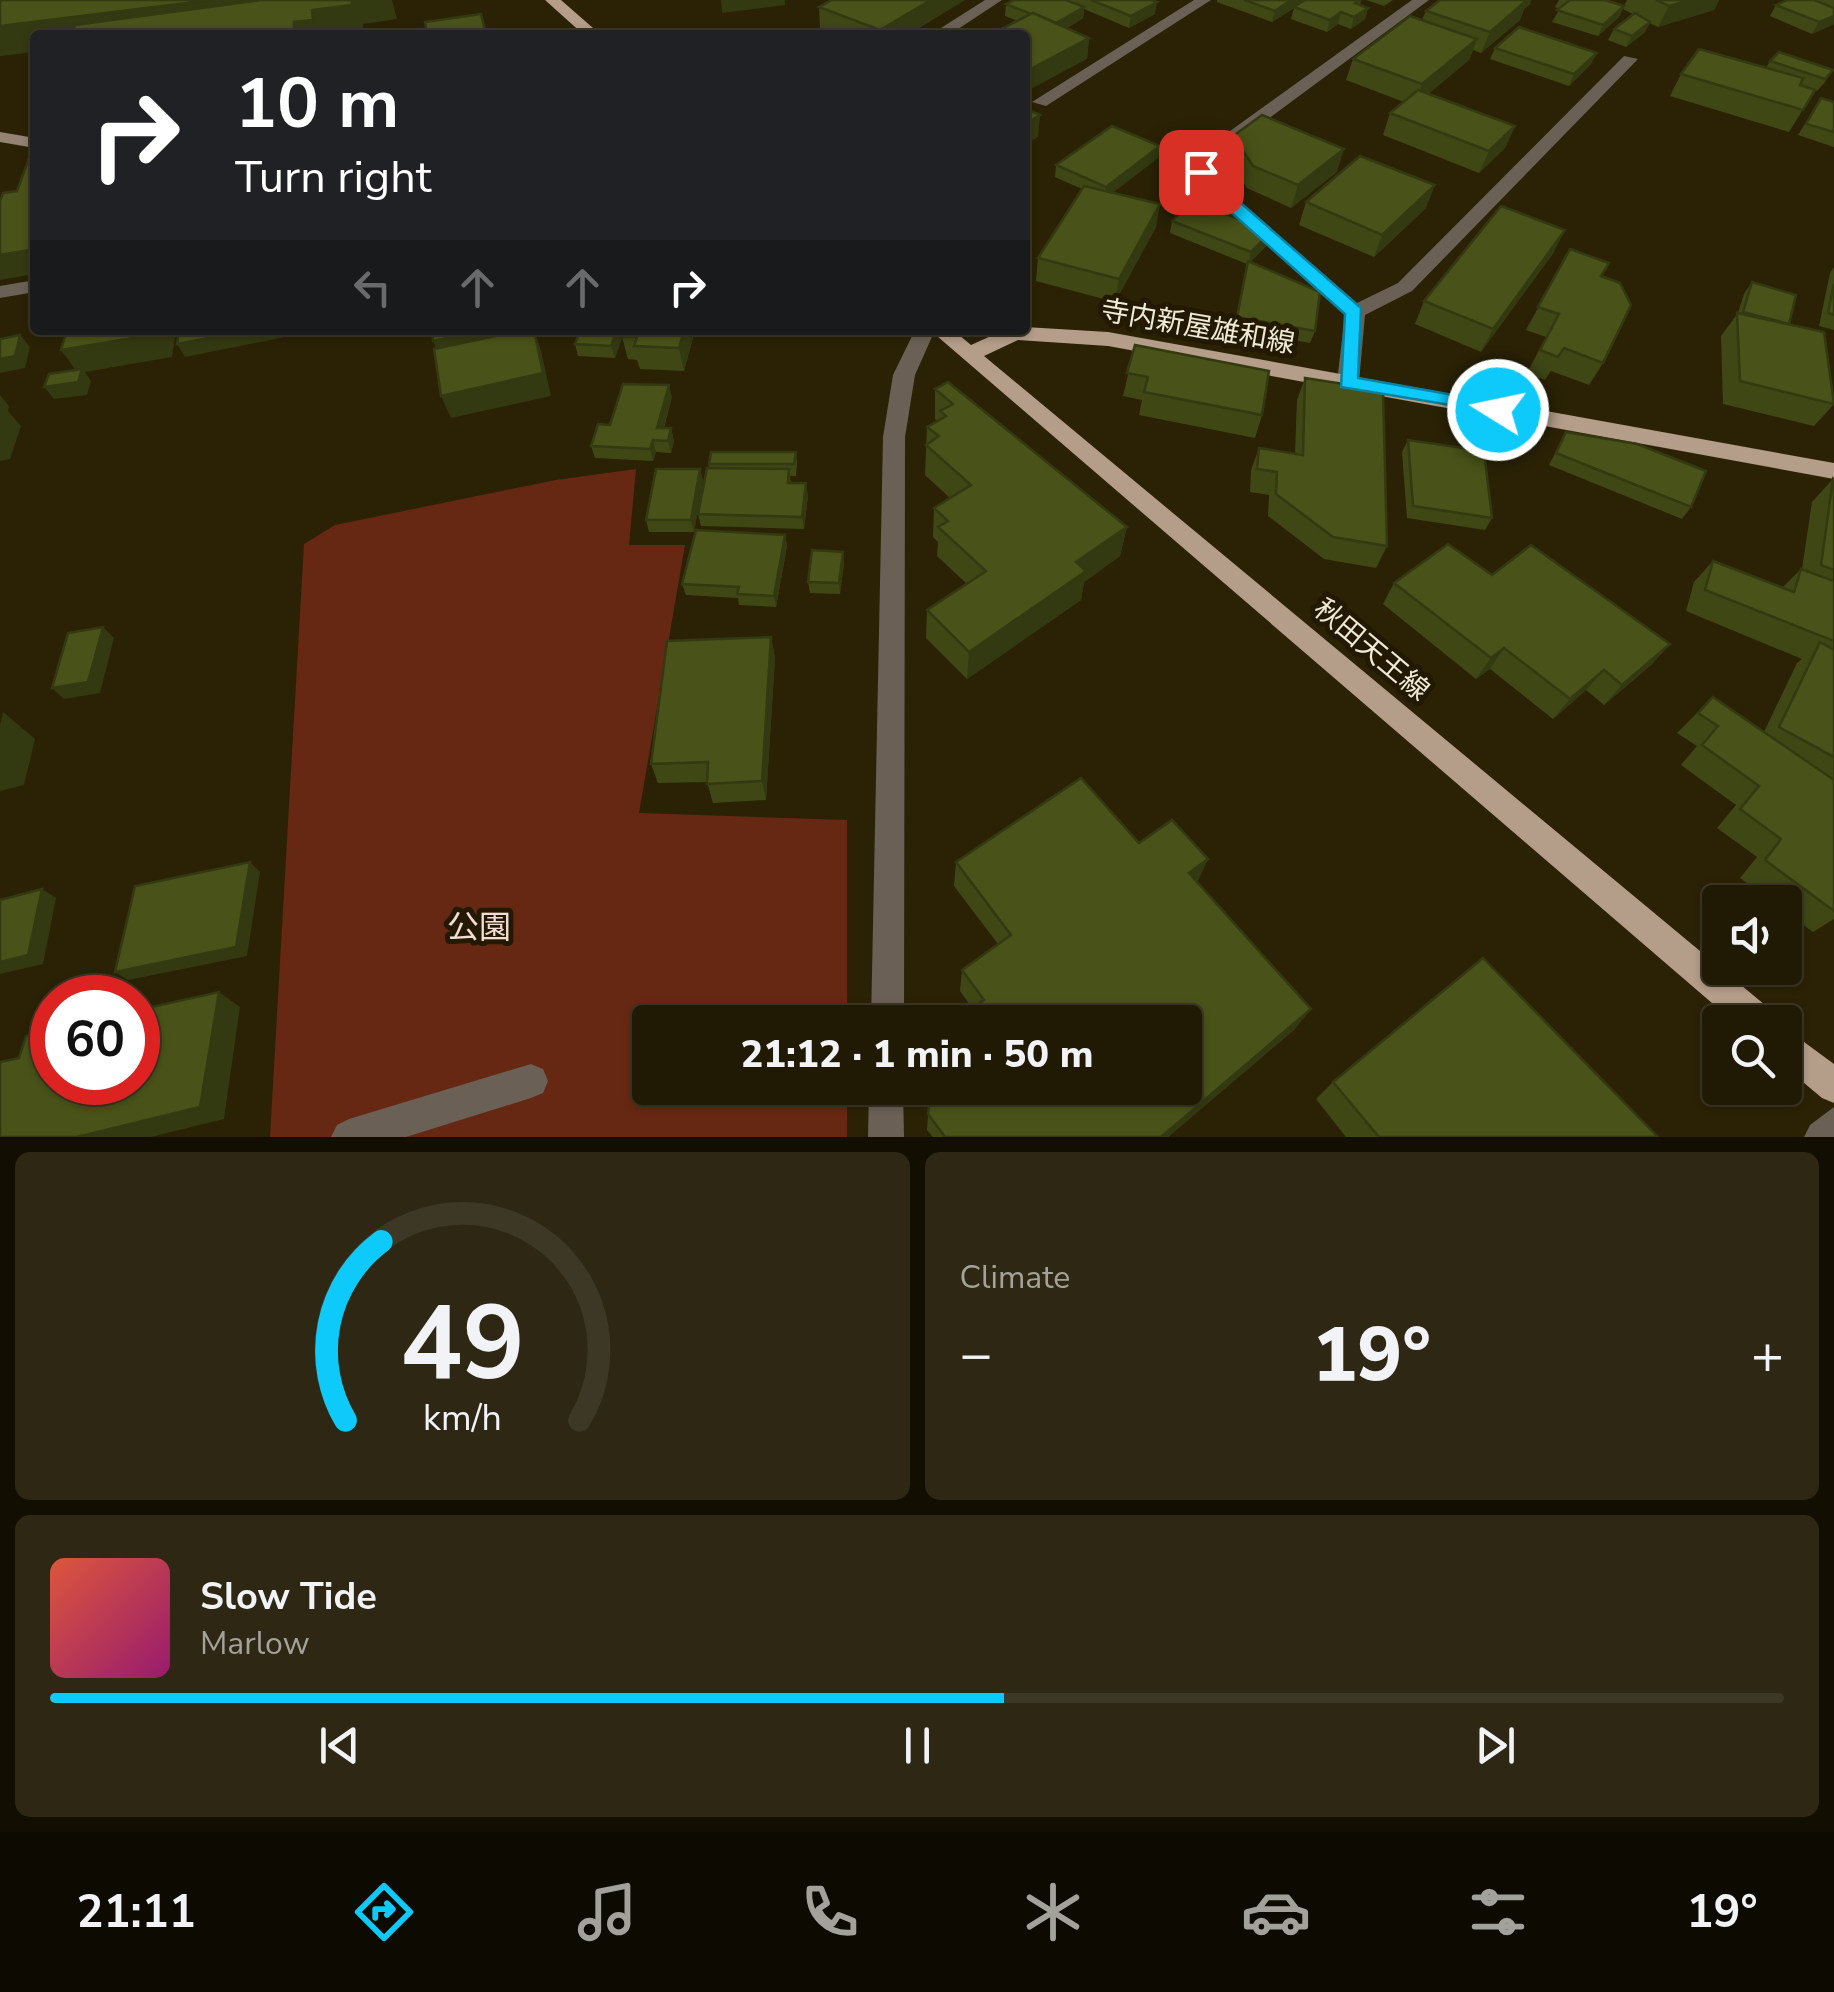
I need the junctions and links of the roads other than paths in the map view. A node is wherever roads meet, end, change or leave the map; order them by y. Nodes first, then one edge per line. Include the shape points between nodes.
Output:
1 (552, 0) edge
2 (995, 0) edge
3 (1204, 0) edge
4 (1422, 0) edge
5 (588, 30) edge
6 (946, 30) edge
7 (1630, 59) dead end
8 (1040, 102) dead end
9 (0, 137) edge
10 (30, 143) edge
11 (30, 287) edge
12 (0, 292) edge
13 (1354, 312) junction
14 (1030, 334) edge
15 (924, 335) edge
16 (946, 335) edge
17 (1011, 335) edge
18 (969, 354) junction
19 (1348, 382) junction
20 (1834, 470) edge
21 (887, 1005) edge
22 (1738, 1005) edge
23 (1802, 1059) edge
24 (531, 1081) dead end
25 (1834, 1086) edge
26 (886, 1105) edge
27 (1834, 1125) edge
28 (349, 1137) edge
29 (886, 1137) edge
30 (1822, 1137) edge

1 - 5 main road
2 - 6 street
3 - 8 street
4 - 13 street via 1211,153 1201,172
7 - 13 street via 1406,288
9 - 10 street
11 - 12 street
13 - 19 street
14 - 19 main road, 寺内新屋雄和線 via 1108,339
15 - 21 street via 904,375 894,437
16 - 18 main road, 秋田天王線
17 - 18 main road, 寺内新屋雄和線
18 - 22 main road, 秋田天王線
19 - 20 main road, 寺内新屋雄和線
23 - 25 main road
24 - 28 street
26 - 29 street
27 - 30 street

